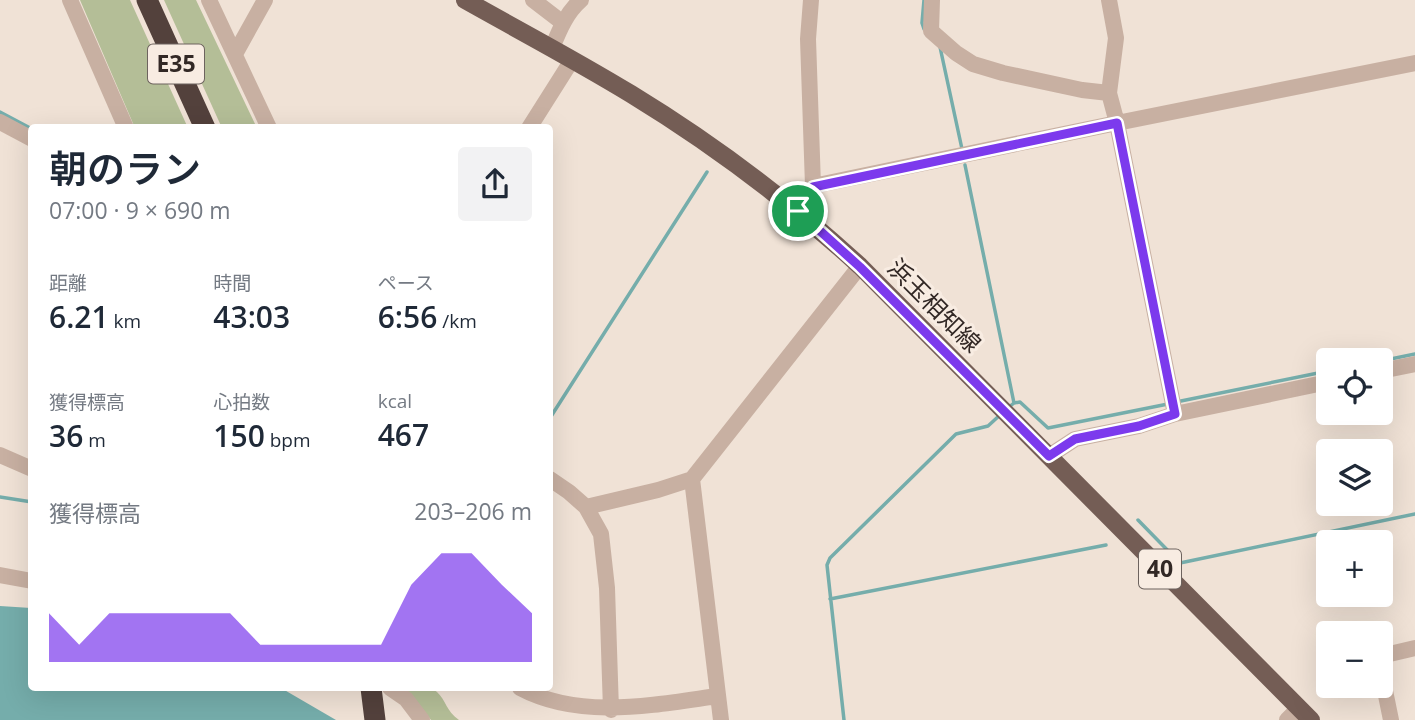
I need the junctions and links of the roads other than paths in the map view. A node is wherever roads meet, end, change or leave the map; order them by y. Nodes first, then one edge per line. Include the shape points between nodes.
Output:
1 (70, 0) edge
2 (147, 0) edge
3 (209, 0) edge
4 (265, 0) edge
5 (465, 0) edge
6 (533, 0) edge
7 (581, 0) edge
8 (811, 0) edge
9 (932, 0) edge
10 (1109, 0) edge
11 (563, 23) junction
12 (552, 48) junction
13 (235, 54) junction
14 (572, 60) junction
15 (1415, 63) edge
16 (1109, 93) junction
17 (0, 121) edge
18 (1117, 123) junction
19 (124, 124) edge
20 (203, 124) edge
21 (267, 124) edge
22 (532, 124) edge
23 (28, 137) edge
24 (813, 187) junction
25 (798, 211) junction
26 (860, 267) junction
27 (1415, 364) edge
28 (1393, 369) edge
29 (1316, 384) edge
30 (1173, 408) junction
31 (0, 455) edge
32 (1049, 456) junction
33 (28, 467) edge
34 (692, 479) junction
35 (553, 481) edge
36 (586, 507) junction
37 (0, 575) edge
38 (28, 580) edge
39 (1415, 648) edge
40 (1393, 653) edge
41 (371, 691) edge
42 (394, 691) edge
43 (526, 691) edge
44 (718, 696) junction
45 (1387, 698) edge
46 (611, 710) junction
47 (1299, 716) edge
48 (375, 720) edge
49 (422, 720) edge
50 (721, 720) edge
51 (1391, 720) edge

1 - 19 street
2 - 20 highway, E35
3 - 13 street
4 - 13 street
5 - 12 main road, 浜玉相知線 / 40
6 - 11 street
7 - 11 street
8 - 24 street
9 - 16 street via 931,31 973,64
10 - 16 street via 1115,38
11 - 12 street
12 - 14 main road, 浜玉相知線 / 40
13 - 21 street
14 - 22 street
14 - 25 main road, 浜玉相知線 / 40 via 676,122
15 - 18 street
16 - 18 street
17 - 23 street
18 - 24 street
18 - 30 street
24 - 25 street
25 - 26 main road, 浜玉相知線 / 40
26 - 32 main road, 浜玉相知線 / 40
26 - 34 street
27 - 28 street
29 - 30 street
30 - 32 street via 1139,426 1075,439
31 - 33 street
32 - 47 main road, 浜玉相知線 / 40
34 - 36 street
34 - 44 street
35 - 36 street
36 - 46 street via 601,534
37 - 38 street
39 - 40 street
41 - 48 highway
42 - 49 street
43 - 46 street via 548,701
44 - 46 street
44 - 50 street
45 - 51 street

